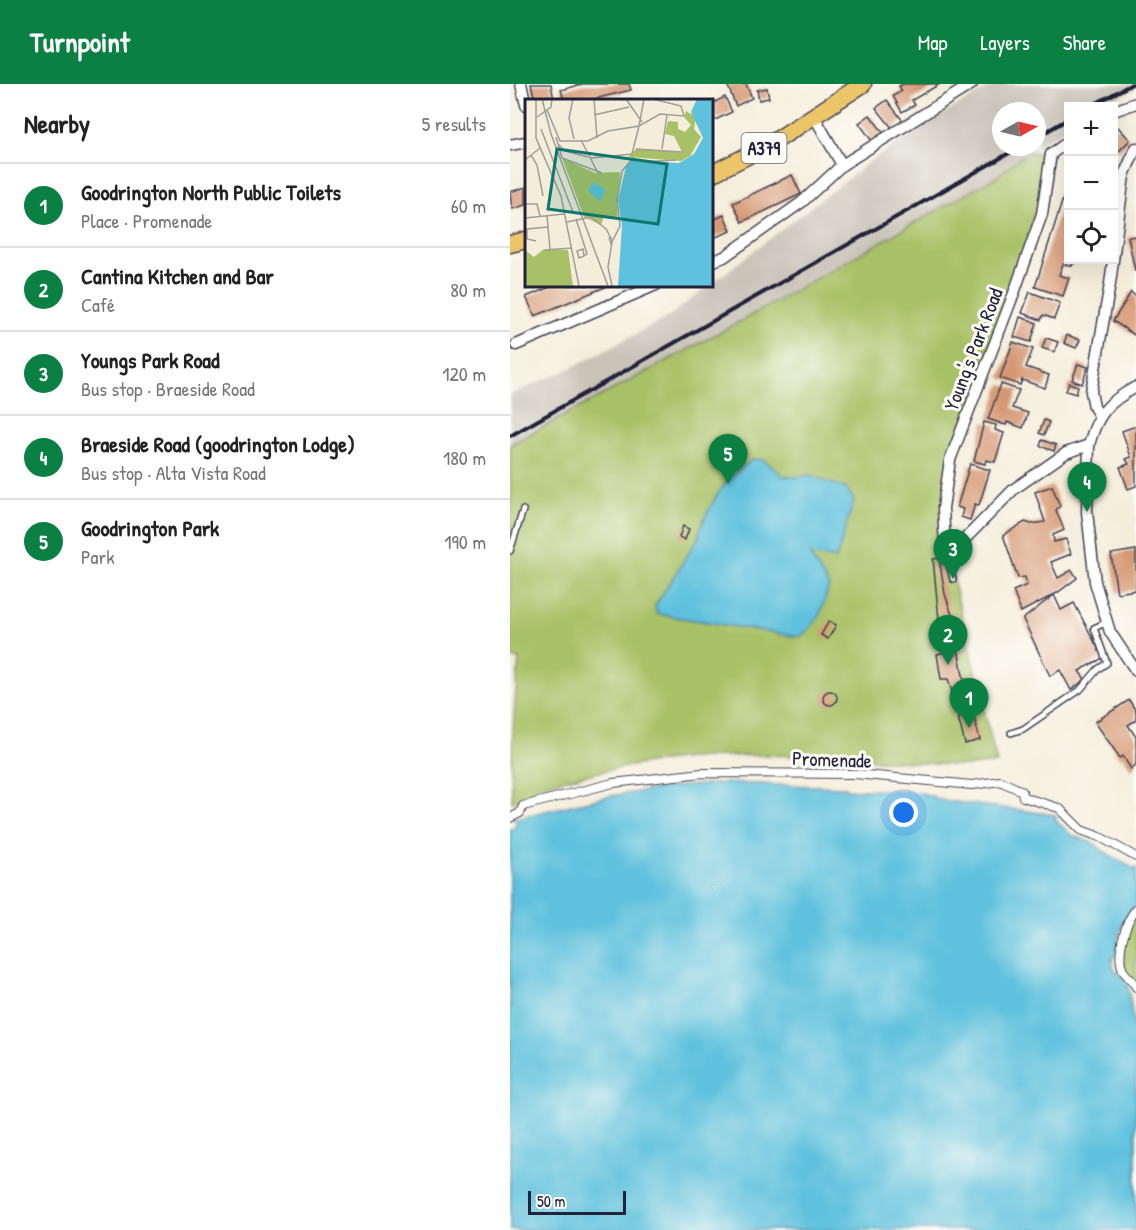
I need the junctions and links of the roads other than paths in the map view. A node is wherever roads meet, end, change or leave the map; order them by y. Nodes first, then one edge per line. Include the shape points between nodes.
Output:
1 (521, 84) edge
2 (863, 84) edge
3 (972, 84) edge
4 (525, 101) edge
5 (1136, 103) edge
6 (1118, 109) edge
7 (814, 116) junction
8 (525, 140) edge
9 (510, 145) edge
10 (1064, 145) edge
11 (1136, 148) edge
12 (842, 165) junction
13 (712, 174) edge
14 (525, 240) edge
15 (510, 244) edge
16 (712, 262) edge
17 (654, 286) edge
18 (516, 345) dead end
19 (1136, 387) edge
20 (1100, 417) junction
21 (1089, 445) junction
22 (524, 510) dead end
23 (945, 546) junction
24 (510, 551) edge
25 (953, 579) dead end
26 (1107, 622) junction
27 (1136, 671) edge
28 (1011, 733) dead end
29 (510, 818) edge
30 (1136, 857) edge
31 (1136, 909) edge
32 (1136, 987) edge

1 - 4 street
2 - 7 main road, A379
3 - 12 street
5 - 6 street
7 - 12 street
7 - 13 main road, A379 via 769,145
8 - 9 street
10 - 23 street, Young's Park Road via 1051,154 1042,214 950,460 943,508
11 - 20 street via 1124,175 1091,392
12 - 16 street via 802,202
14 - 15 main road
17 - 18 street
19 - 20 street via 1110,403
20 - 21 street
21 - 23 street via 1066,453 1022,483 962,542
21 - 26 street via 1089,544
22 - 24 lane
23 - 25 lane, Young's Park Road
26 - 27 street
26 - 28 lane via 1094,628 1107,663 1080,690
29 - 30 street, Promenade via 520,813 523,806 613,783 702,773 855,774 972,785 1000,781 1022,791 1023,797 1059,808 1082,830
31 - 32 street via 1127,922 1121,962

